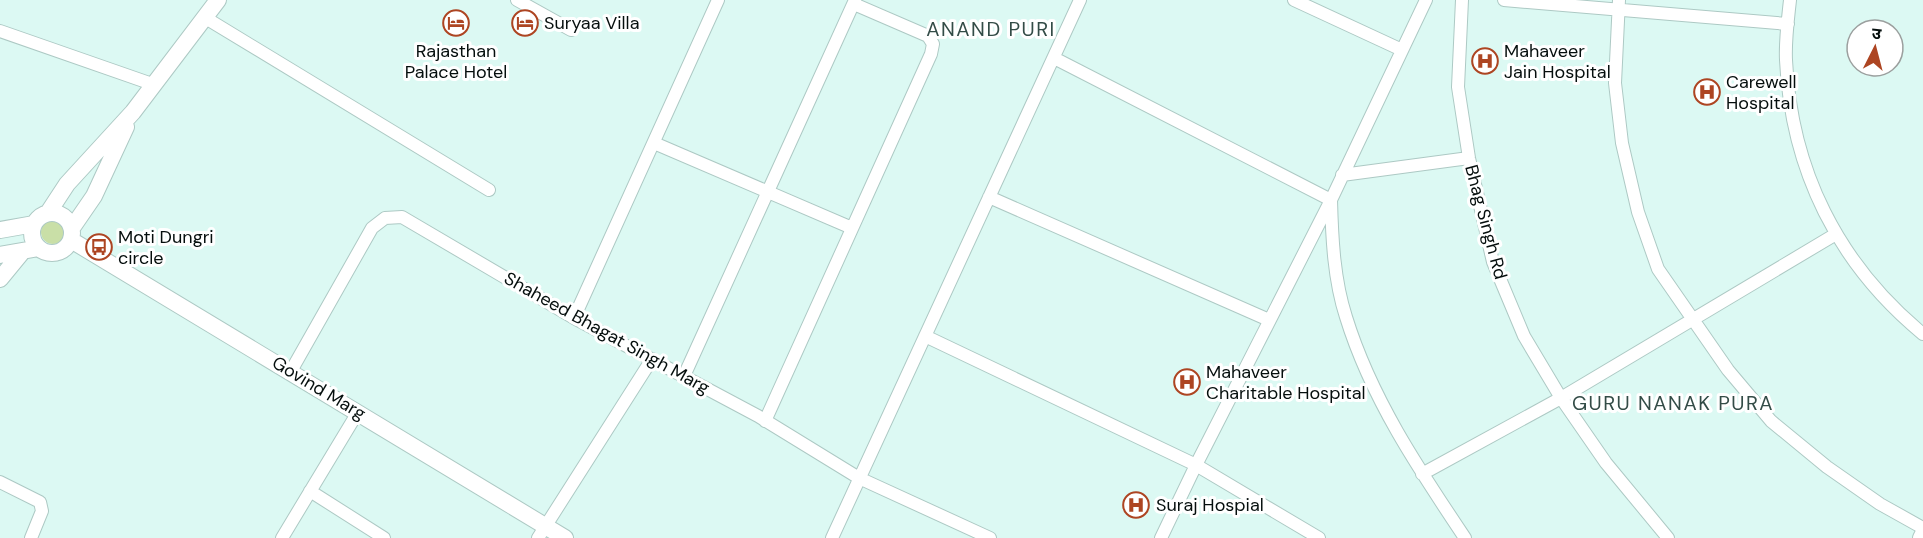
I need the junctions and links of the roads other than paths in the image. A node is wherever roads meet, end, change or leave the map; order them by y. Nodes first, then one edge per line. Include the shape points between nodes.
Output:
1 (218, 0) edge
2 (517, 0) edge
3 (718, 0) edge
4 (1080, 0) edge
5 (1294, 0) edge
6 (1426, 0) edge
7 (1462, 0) edge
8 (1504, 0) edge
9 (1790, 0) edge
10 (855, 2) edge
11 (1618, 5) edge
12 (204, 17) junction
13 (1788, 24) junction
14 (571, 30) dead end
15 (0, 31) edge
16 (1402, 50) junction
17 (1054, 58) junction
18 (155, 85) junction
19 (133, 112) junction
20 (654, 142) junction
21 (1469, 158) junction
22 (1342, 175) junction
23 (489, 190) dead end
24 (768, 192) junction
25 (989, 197) junction
26 (1331, 200) junction
27 (48, 213) junction
28 (34, 224) junction
29 (852, 228) junction
30 (0, 230) edge
31 (72, 234) junction
32 (1836, 234) junction
33 (31, 250) junction
34 (0, 255) edge
35 (0, 279) edge
36 (574, 318) junction
37 (1269, 320) junction
38 (1692, 320) junction
39 (1923, 334) edge
40 (925, 336) junction
41 (652, 359) junction
42 (291, 372) junction
43 (684, 376) junction
44 (1560, 398) junction
45 (358, 412) junction
46 (765, 421) junction
47 (1196, 465) junction
48 (1422, 474) junction
49 (859, 478) junction
50 (0, 483) edge
51 (310, 491) junction
52 (1923, 528) edge
53 (542, 532) edge
54 (31, 538) edge
55 (282, 538) edge
56 (384, 538) edge
57 (565, 538) edge
58 (832, 538) edge
59 (990, 538) edge
60 (1161, 538) edge
61 (1319, 538) edge
62 (1465, 538) edge
63 (1668, 538) edge

1 - 12 street
2 - 14 street
3 - 20 street
4 - 17 street
5 - 16 street
6 - 16 street
7 - 21 street, Bhag Singh Rd via 1458,87
8 - 11 street
9 - 13 street
10 - 24 street
10 - 29 street via 928,36 933,44
11 - 13 street
11 - 38 street via 1615,83 1622,143 1638,212 1658,269
12 - 18 street
12 - 23 street
13 - 32 street via 1790,104 1801,156
15 - 18 street
16 - 22 street
17 - 25 street
17 - 26 street
18 - 19 street
19 - 27 street via 67,184
19 - 31 street
20 - 24 street
20 - 36 street
21 - 22 street
21 - 44 street, Bhag Singh Rd via 1492,262 1524,336
22 - 26 street
24 - 29 street
24 - 43 street
25 - 37 street
25 - 40 street
26 - 37 street
26 - 48 street via 1333,252 1345,316 1377,397
27 - 28 street
27 - 31 street via 61,214 70,222
28 - 30 street
28 - 33 street
29 - 46 street
31 - 33 street via 63,250
31 - 42 street, Govind Marg
32 - 38 street
32 - 39 street via 1868,280 1898,314
33 - 34 street
33 - 35 street
36 - 41 street, Shaheed Bhagat Singh Marg
36 - 42 street, Shaheed Bhagat Singh Marg via 402,217 385,218 372,228
37 - 47 street
38 - 44 street
38 - 52 street via 1772,421 1871,498
40 - 47 street
40 - 49 street
41 - 43 street, Shaheed Bhagat Singh Marg
41 - 53 street
42 - 45 street, Govind Marg
43 - 46 street, Shaheed Bhagat Singh Marg
44 - 48 street
44 - 63 street, Bhag Singh Rd via 1606,463
45 - 51 street
45 - 53 street, Govind Marg
46 - 49 street, Shaheed Bhagat Singh Marg
47 - 60 street
47 - 61 street
48 - 62 street
49 - 58 street
49 - 59 street, Shaheed Bhagat Singh Marg
50 - 54 street via 40,502 42,511
51 - 55 street
51 - 56 street
53 - 57 street, Govind Marg

